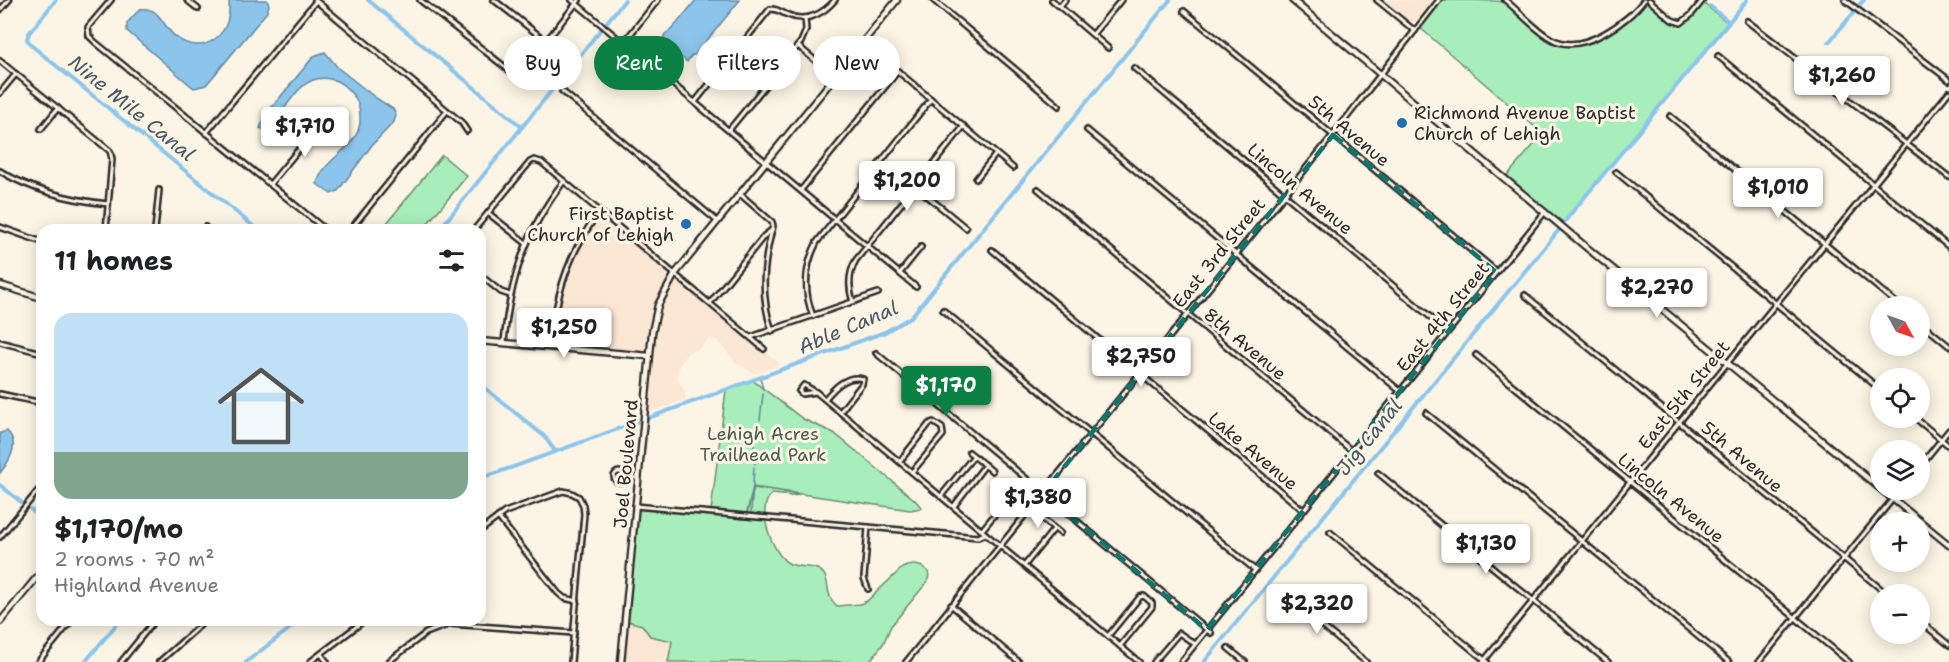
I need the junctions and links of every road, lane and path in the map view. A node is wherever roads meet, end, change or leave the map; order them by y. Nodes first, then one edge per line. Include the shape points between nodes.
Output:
1 (9, 0) edge
2 (111, 0) edge
3 (187, 0) edge
4 (420, 0) edge
5 (494, 0) edge
6 (572, 0) edge
7 (658, 0) edge
8 (835, 0) edge
9 (897, 0) edge
10 (933, 0) edge
11 (1052, 0) edge
12 (1065, 0) edge
13 (1121, 0) edge
14 (1292, 0) edge
15 (1377, 0) edge
16 (1439, 0) edge
17 (1505, 0) edge
18 (1644, 0) edge
19 (1648, 0) edge
20 (1703, 0) edge
21 (1845, 0) edge
22 (316, 1) edge
23 (578, 2) edge
24 (1060, 6) junction
25 (198, 9) dead end
26 (0, 10) edge
27 (1184, 11) dead end
28 (805, 18) junction
29 (1747, 21) dead end
30 (1415, 31) junction
31 (1093, 34) junction
32 (540, 36) edge
33 (550, 36) edge
34 (617, 36) edge
35 (629, 36) edge
36 (868, 36) edge
37 (801, 41) edge
38 (1108, 48) dead end
39 (801, 49) edge
40 (1718, 56) dead end
41 (813, 59) edge
42 (0, 61) edge
43 (504, 66) edge
44 (1134, 68) dead end
45 (900, 73) edge
46 (16, 74) junction
47 (1381, 75) junction
48 (1949, 80) edge
49 (681, 90) edge
50 (762, 90) edge
51 (824, 90) edge
52 (883, 90) edge
53 (562, 91) dead end
54 (1949, 92) edge
55 (0, 93) edge
56 (931, 99) junction
57 (695, 102) junction
58 (1059, 106) dead end
59 (58, 108) junction
60 (447, 111) junction
61 (1670, 116) dead end
62 (324, 119) dead end
63 (964, 126) junction
64 (40, 129) dead end
65 (729, 130) junction
66 (1087, 130) dead end
67 (466, 131) dead end
68 (206, 133) junction
69 (1333, 135) junction
70 (1906, 145) junction
71 (996, 154) junction
72 (767, 161) junction
73 (1013, 168) dead end
74 (0, 171) edge
75 (1616, 172) dead end
76 (1949, 177) edge
77 (976, 179) dead end
78 (564, 181) junction
79 (270, 184) junction
80 (1874, 185) junction
81 (915, 186) junction
82 (1038, 189) dead end
83 (159, 190) dead end
84 (801, 190) junction
85 (1284, 194) junction
86 (740, 195) junction
87 (108, 204) junction
88 (600, 211) junction
89 (1545, 212) junction
90 (488, 213) junction
91 (834, 218) junction
92 (718, 221) junction
93 (106, 224) edge
94 (156, 224) edge
95 (319, 224) edge
96 (355, 224) edge
97 (479, 224) edge
98 (0, 227) edge
99 (966, 228) dead end
100 (772, 230) junction
101 (36, 240) edge
102 (526, 243) junction
103 (1825, 244) junction
104 (867, 246) junction
105 (921, 247) dead end
106 (1949, 247) edge
107 (992, 250) dead end
108 (1236, 254) junction
109 (1496, 272) junction
110 (900, 273) junction
111 (675, 274) junction
112 (486, 280) edge
113 (0, 285) edge
114 (916, 287) dead end
115 (878, 293) dead end
116 (510, 295) junction
117 (1525, 295) dead end
118 (36, 296) edge
119 (1888, 296) edge
120 (853, 302) junction
121 (710, 303) junction
122 (1776, 304) junction
123 (943, 310) dead end
124 (1188, 314) junction
125 (813, 316) junction
126 (1930, 330) edge
127 (772, 331) junction
128 (1448, 331) junction
129 (751, 337) junction
130 (0, 342) edge
131 (486, 342) edge
132 (504, 343) junction
133 (1949, 346) edge
134 (552, 347) junction
135 (764, 349) dead end
136 (36, 351) edge
137 (876, 353) dead end
138 (1476, 355) dead end
139 (649, 357) junction
140 (1728, 363) junction
141 (1139, 373) junction
142 (1870, 381) edge
143 (1400, 391) junction
144 (816, 392) junction
145 (0, 394) edge
146 (825, 399) junction
147 (36, 402) edge
148 (840, 412) junction
149 (1426, 413) dead end
150 (928, 418) dead end
151 (1679, 422) junction
152 (935, 423) junction
153 (1927, 428) edge
154 (1949, 430) edge
155 (1091, 433) junction
156 (1941, 440) junction
157 (1949, 446) edge
158 (1352, 451) junction
159 (969, 452) dead end
160 (1930, 454) edge
161 (975, 457) junction
162 (899, 462) junction
163 (985, 465) junction
164 (992, 471) dead end
165 (912, 472) junction
166 (1378, 473) dead end
167 (624, 477) dead end
168 (638, 478) junction
169 (1870, 480) edge
170 (1630, 482) junction
171 (36, 493) edge
172 (1043, 493) junction
173 (941, 496) junction
174 (1892, 500) edge
175 (1894, 500) edge
176 (635, 506) junction
177 (953, 507) junction
178 (1030, 508) junction
179 (1303, 510) junction
180 (498, 517) junction
181 (486, 526) edge
182 (868, 527) junction
183 (1054, 529) junction
184 (983, 532) junction
185 (1330, 532) dead end
186 (1060, 533) dead end
187 (0, 537) edge
188 (1582, 541) junction
189 (1000, 545) junction
190 (1949, 545) edge
191 (1844, 558) junction
192 (1024, 566) junction
193 (1255, 570) junction
194 (36, 578) edge
195 (1875, 584) edge
196 (868, 589) dead end
197 (1282, 592) dead end
198 (1533, 600) junction
199 (577, 601) junction
200 (951, 605) junction
201 (1795, 618) junction
202 (0, 622) edge
203 (486, 623) edge
204 (67, 626) edge
205 (150, 626) edge
206 (200, 626) edge
207 (357, 626) edge
208 (443, 626) edge
209 (1930, 629) edge
210 (1207, 630) junction
211 (574, 633) junction
212 (1211, 633) dead end
213 (1108, 636) junction
214 (1195, 644) junction
215 (1949, 645) edge
216 (1120, 646) junction
217 (1228, 648) dead end
218 (321, 654) junction
219 (1485, 661) edge
220 (38, 662) edge
221 (121, 662) edge
222 (159, 662) edge
223 (310, 662) edge
224 (327, 662) edge
225 (388, 662) edge
226 (571, 662) edge
227 (621, 662) edge
228 (906, 662) edge
229 (1019, 662) edge
230 (1139, 662) edge
231 (1154, 662) edge
232 (1181, 662) edge
233 (1245, 662) edge
234 (1366, 662) edge
235 (1608, 662) edge
236 (1729, 662) edge
237 (1759, 662) edge
238 (1850, 662) edge

1 - 26 street
2 - 68 street via 88,27 89,36
3 - 25 street
4 - 43 street
5 - 32 street
6 - 23 street
7 - 35 street
8 - 28 street via 822,12
9 - 36 street, Joel Boulevard
10 - 58 street
11 - 24 street
12 - 24 street
13 - 31 street
14 - 47 street
15 - 30 street
16 - 30 street, East 3rd Street
17 - 18 street via 1557,41 1569,44 1621,24
19 - 20 street via 1681,23
21 - 48 street
22 - 60 street
22 - 68 street
23 - 33 street
23 - 34 street
24 - 31 street
27 - 69 street, 5th Avenue
28 - 37 street
28 - 57 street via 770,9
29 - 70 street
30 - 47 street, East 3rd Street
31 - 38 street
39 - 41 street
40 - 80 street
42 - 46 street
44 - 85 street, Lincoln Avenue
45 - 56 street
46 - 55 street
46 - 59 street
47 - 69 street, East 3rd Street
47 - 89 street
49 - 57 street
50 - 65 street
51 - 72 street, Joel Boulevard
52 - 84 street
53 - 92 street
54 - 70 street, East 5th Street
56 - 63 street
56 - 91 street
57 - 65 street
59 - 64 street
59 - 87 street via 110,151
60 - 67 street
60 - 96 street
61 - 103 street
62 - 79 street
63 - 71 street
63 - 81 street
65 - 72 street
66 - 108 street
68 - 79 street
69 - 85 street, East 3rd Street
69 - 109 street, 5th Avenue
70 - 76 street
70 - 80 street, East 5th Street
71 - 73 street
71 - 77 street
72 - 84 street
72 - 86 street, Joel Boulevard
74 - 87 street via 46,192
75 - 122 street
78 - 88 street
78 - 90 street via 534,160
78 - 102 street
79 - 95 street
80 - 103 street, East 5th Street
80 - 106 street
81 - 99 street
81 - 104 street
82 - 124 street, 8th Avenue
83 - 94 street
84 - 91 street
85 - 108 street, East 3rd Street
85 - 128 street, Lincoln Avenue
86 - 92 street, Joel Boulevard
86 - 100 street via 772,222
87 - 93 street
88 - 111 street
88 - 134 street via 579,244 563,281
89 - 109 street, East 4th Street
89 - 140 street
90 - 97 street
90 - 102 street
91 - 104 street
91 - 125 street via 817,242 808,265 807,293
92 - 111 street, Joel Boulevard
98 - 101 street
100 - 121 street
100 - 127 street via 764,290
102 - 116 street
103 - 119 street
103 - 122 street, East 5th Street
104 - 110 street
104 - 120 street via 850,273
105 - 110 street
107 - 141 street, Lake Avenue
108 - 124 street, East 3rd Street
108 - 143 street
109 - 128 street, East 4th Street
110 - 114 street
111 - 121 street
111 - 139 street, Joel Boulevard via 658,305
112 - 116 street
113 - 118 street
115 - 120 street
116 - 132 street
117 - 151 street, 5th Avenue
120 - 125 street
121 - 129 street
122 - 140 street, East 5th Street
122 - 142 street
123 - 155 street
124 - 141 street, East 3rd Street
124 - 158 street, 8th Avenue
125 - 127 street
126 - 133 street
127 - 129 street
128 - 143 street, East 4th Street
129 - 135 street
130 - 136 street
131 - 132 street
132 - 134 street
134 - 139 street
137 - 172 street
138 - 170 street, Lincoln Avenue
139 - 168 street, Joel Boulevard
140 - 151 street, East 5th Street
140 - 169 street
141 - 155 street, East 3rd Street
141 - 179 street, Lake Avenue
143 - 158 street, East 4th Street
144 - 144 street via 804,385 799,391 806,395
144 - 146 street
145 - 147 street
146 - 148 street
146 - 148 street via 838,385 855,378 862,380
148 - 162 street
149 - 188 street
150 - 152 street
151 - 170 street, East 5th Street
151 - 191 street, 5th Avenue
152 - 162 street via 929,424
152 - 165 street via 942,428 943,435
153 - 156 street
154 - 156 street
155 - 172 street, East 3rd Street
155 - 193 street
156 - 157 street
156 - 160 street
158 - 179 street, East 4th Street
159 - 161 street
161 - 163 street
161 - 173 street
162 - 165 street
163 - 164 street
163 - 177 street
165 - 173 street
166 - 198 street
167 - 168 street
168 - 176 street, Joel Boulevard
170 - 188 street, East 5th Street
170 - 201 street, Lincoln Avenue
171 - 187 street
172 - 178 street, East 3rd Street
172 - 210 street
173 - 177 street
174 - 191 street
175 - 190 street
176 - 182 street
176 - 227 street, Joel Boulevard
177 - 184 street
178 - 183 street
178 - 184 street via 1010,496
178 - 189 street, East 3rd Street
179 - 193 street, East 4th Street
180 - 181 street
180 - 199 street via 558,593
180 - 199 street via 558,492 579,497 584,514
182 - 184 street via 978,537
182 - 196 street via 864,579
183 - 186 street
183 - 192 street
184 - 189 street
185 - 219 street
188 - 198 street, East 5th Street
188 - 236 street
189 - 192 street
189 - 200 street, East 3rd Street
191 - 195 street, 5th Avenue
191 - 201 street
192 - 213 street
193 - 210 street, East 4th Street
194 - 202 street
197 - 234 street
198 - 219 street, East 5th Street
198 - 235 street
199 - 211 street
200 - 228 street, East 3rd Street
200 - 229 street
201 - 237 street
201 - 238 street, Lincoln Avenue
203 - 211 street
204 - 220 street
205 - 221 street
206 - 222 street
207 - 218 street
208 - 225 street via 433,629
209 - 215 street
210 - 212 street
210 - 214 street, East 4th Street
211 - 226 street
213 - 216 street
213 - 216 street via 1144,596 1152,608
214 - 231 street via 1179,633
214 - 232 street, East 4th Street
216 - 230 street
217 - 233 street
218 - 223 street
218 - 224 street

